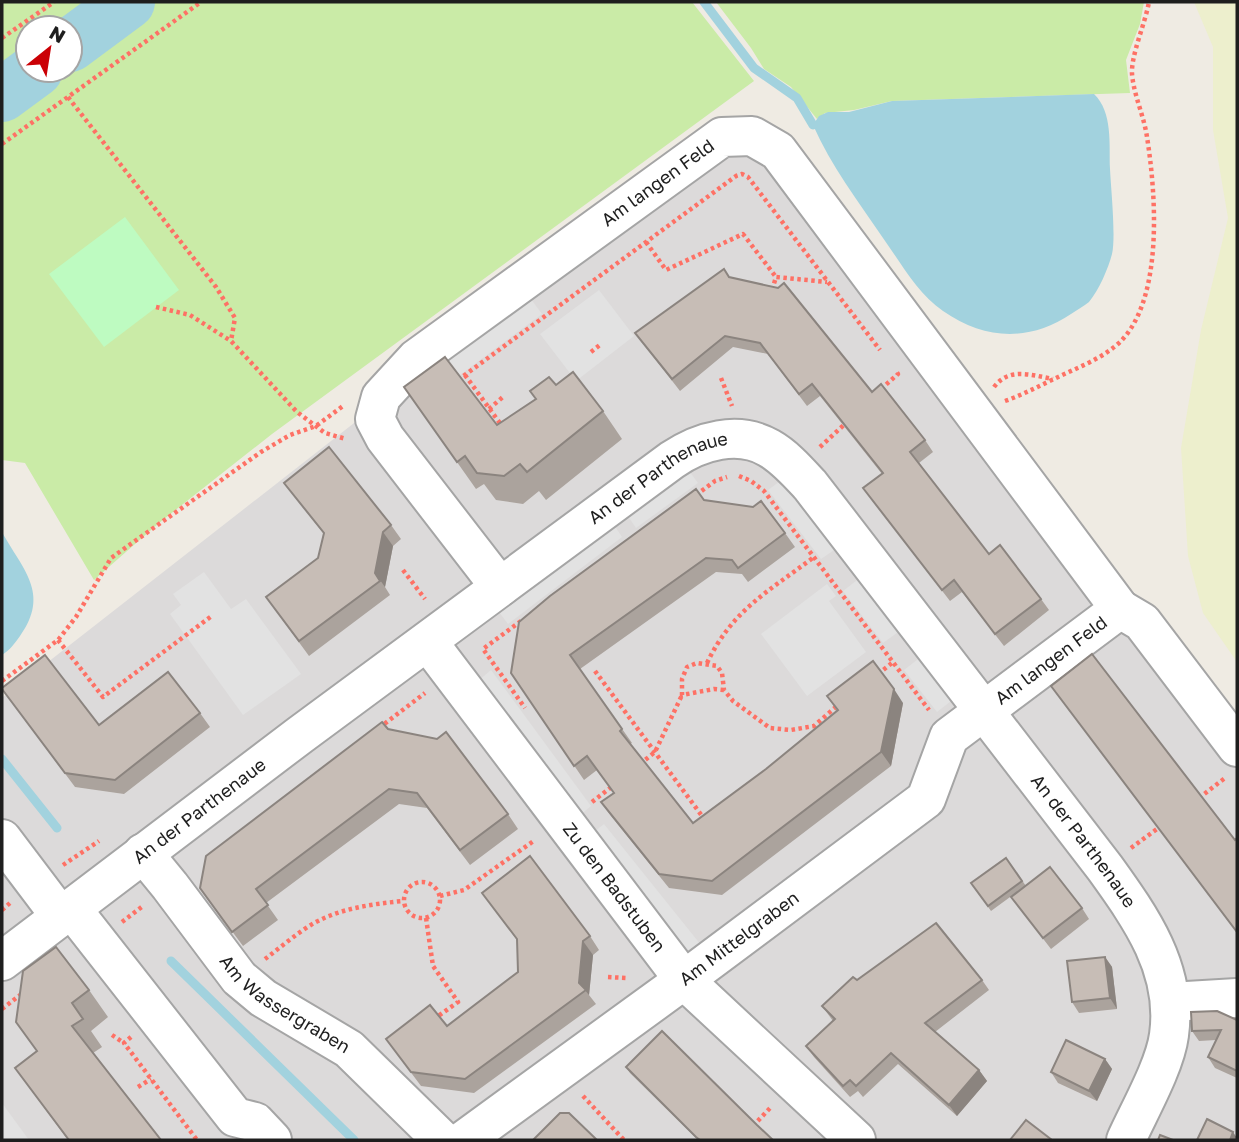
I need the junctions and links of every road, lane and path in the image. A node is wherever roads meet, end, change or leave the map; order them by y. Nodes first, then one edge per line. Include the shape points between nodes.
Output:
1 (54, 2) edge
2 (201, 2) edge
3 (1149, 2) edge
4 (2, 38) edge
5 (68, 97) junction
6 (2, 144) edge
7 (646, 242) junction
8 (776, 277) junction
9 (827, 282) junction
10 (771, 292) edge
11 (156, 307) dead end
12 (231, 341) junction
13 (601, 344) dead end
14 (591, 352) dead end
15 (882, 353) dead end
16 (890, 363) dead end
17 (898, 374) junction
18 (465, 375) junction
19 (1054, 379) junction
20 (392, 383) junction
21 (455, 383) edge
22 (906, 385) dead end
23 (878, 392) edge
24 (504, 396) dead end
25 (489, 409) junction
26 (982, 414) junction
27 (848, 420) edge
28 (316, 426) junction
29 (505, 430) edge
30 (349, 440) dead end
31 (795, 469) junction
32 (692, 497) edge
33 (814, 557) junction
34 (402, 570) dead end
35 (500, 587) junction
36 (1120, 609) junction
37 (213, 615) dead end
38 (526, 618) edge
39 (430, 625) junction
40 (58, 639) junction
41 (707, 663) junction
42 (892, 663) junction
43 (595, 671) dead end
44 (871, 679) edge
45 (2, 681) edge
46 (433, 688) dead end
47 (724, 690) junction
48 (682, 695) junction
49 (840, 703) edge
50 (983, 712) junction
51 (530, 715) edge
52 (372, 734) edge
53 (950, 737) junction
54 (656, 752) junction
55 (1232, 762) edge
56 (634, 769) edge
57 (624, 777) edge
58 (1193, 802) edge
59 (573, 805) junction
60 (1171, 818) edge
61 (708, 823) edge
62 (2, 838) edge
63 (143, 853) junction
64 (1105, 868) junction
65 (170, 886) junction
66 (440, 896) junction
67 (403, 901) junction
68 (66, 913) junction
69 (426, 918) junction
70 (96, 940) junction
71 (2, 961) edge
72 (239, 978) junction
73 (684, 980) junction
74 (35, 984) edge
75 (1237, 998) edge
76 (1170, 1002) junction
77 (2, 1009) edge
78 (425, 1024) edge
79 (112, 1035) dead end
80 (124, 1043) dead end
81 (559, 1070) junction
82 (151, 1079) dead end
83 (793, 1083) junction
84 (138, 1087) dead end
85 (748, 1131) edge
86 (272, 1140) edge
87 (442, 1140) edge
88 (464, 1140) edge
89 (624, 1140) edge
90 (856, 1140) edge
91 (1126, 1140) edge

1 - 4 path
2 - 5 path
3 - 19 path via 1132,73 1151,163 1153,238 1145,294 1137,317 1119,342 1105,354
5 - 6 path
5 - 12 path via 216,287 235,318
7 - 8 path via 666,270 743,234
7 - 9 path via 742,174
7 - 18 path
8 - 9 path
8 - 10 path
9 - 15 path
11 - 12 path via 190,315
12 - 28 path via 297,412
13 - 14 path
16 - 17 path
17 - 22 path
17 - 23 path
18 - 21 path
18 - 25 path
19 - 26 path
19 - 26 path via 1018,373 1002,377
20 - 26 street, Am langen Feld via 416,359 722,137 752,136 778,151
20 - 28 path via 372,384
20 - 35 street, Am langen Feld via 381,397 376,419 385,438
24 - 25 path
25 - 29 path
26 - 36 street, Am langen Feld
27 - 31 path
28 - 30 path
28 - 40 path via 261,452 111,558
31 - 35 street, An der Parthenaue via 769,448 738,438 702,443 672,460
31 - 50 street, An der Parthenaue
32 - 33 path via 726,477 751,481 764,491
33 - 41 path via 741,611
33 - 42 path
34 - 39 path
35 - 39 street, An der Parthenaue
36 - 50 street, Am langen Feld
36 - 55 street, Am langen Feld via 1142,622
37 - 40 path via 103,697
38 - 51 path via 483,649
39 - 59 street, Zu den Badstuben
39 - 63 street, An der Parthenaue via 300,735
40 - 45 path
41 - 47 path via 722,673
41 - 48 path via 687,667
42 - 44 path
42 - 53 path
43 - 54 path
46 - 52 path
47 - 48 path
47 - 49 path via 770,728 814,726
48 - 54 path
50 - 53 street
50 - 64 street, An der Parthenaue
53 - 73 street, Am Mittelgraben via 926,799
54 - 56 path
54 - 61 path
55 - 58 path
57 - 59 path via 592,802
59 - 66 path via 464,890
59 - 73 street, Zu den Badstuben
60 - 64 path
62 - 68 street
63 - 65 street, Am Wassergraben
63 - 68 street, An der Parthenaue
64 - 76 street, An der Parthenaue via 1155,944
65 - 70 path
65 - 72 street, Am Wassergraben
66 - 67 path via 432,885 419,882 408,888
66 - 69 path via 438,910
67 - 69 path via 413,916
67 - 72 path via 366,905 313,924
68 - 70 street
68 - 71 street, An der Parthenaue
69 - 78 path via 433,966 458,1002
70 - 86 street via 235,1117 255,1122
72 - 87 street, Am Wassergraben via 263,998 349,1049
73 - 81 street, Am Mittelgraben
73 - 83 street, Zu den Badstuben
74 - 77 path
75 - 76 street
76 - 91 street, An der Parthenaue via 1169,1037 1161,1063
79 - 80 path
81 - 88 street, Am Mittelgraben
81 - 89 path
82 - 84 path
83 - 85 path
83 - 90 street, Zu den Badstuben

